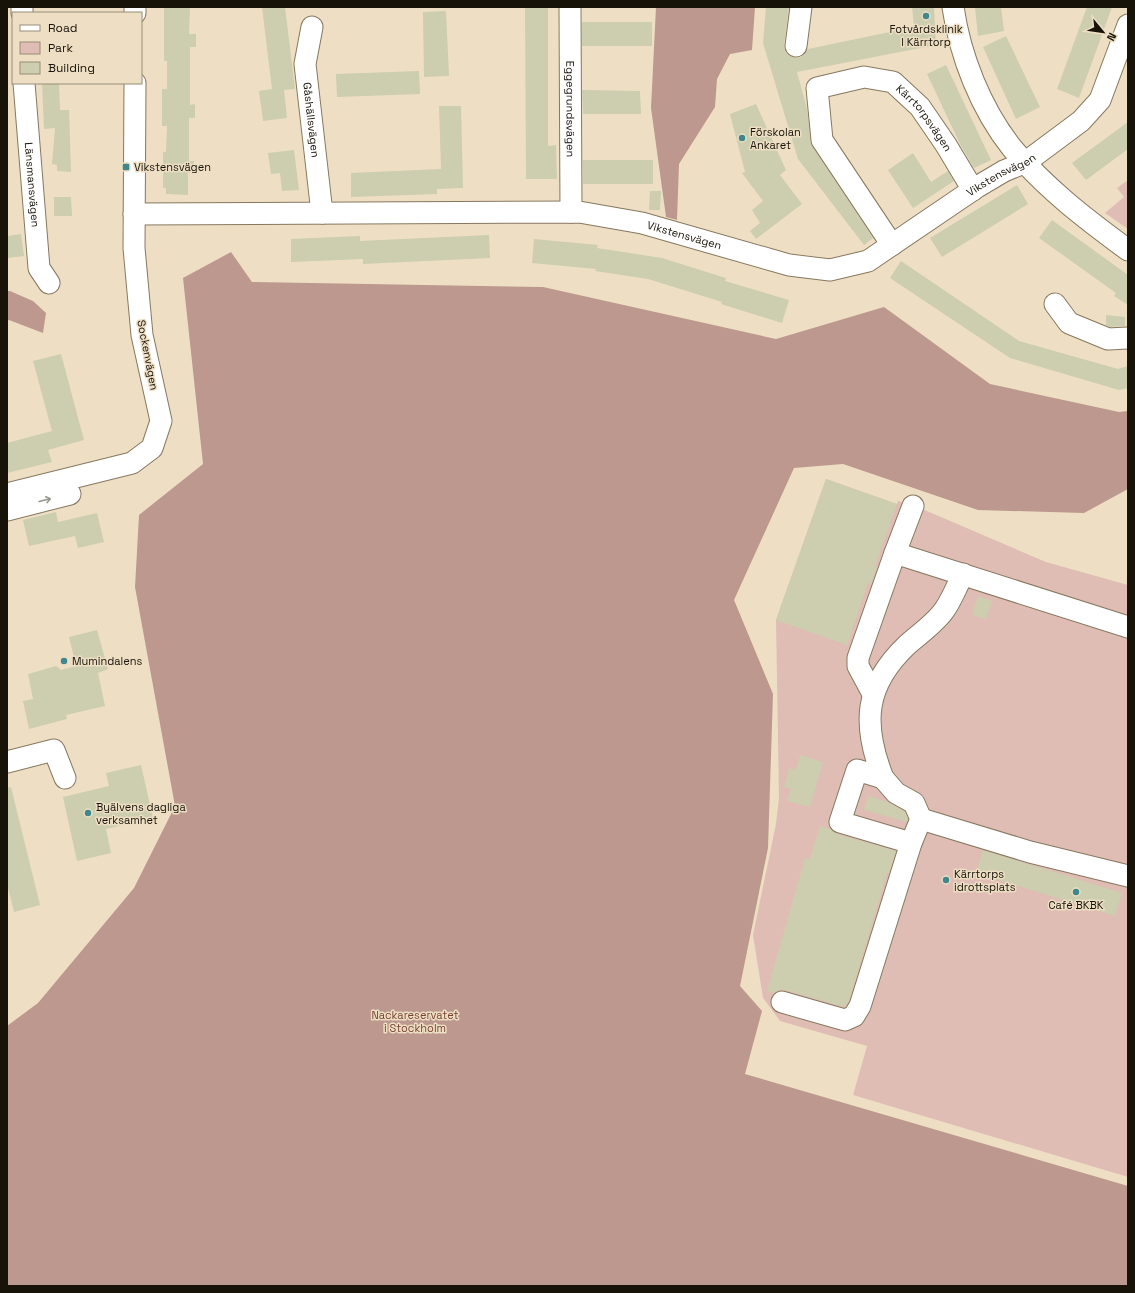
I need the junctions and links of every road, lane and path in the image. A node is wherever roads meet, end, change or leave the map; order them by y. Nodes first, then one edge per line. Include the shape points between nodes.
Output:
1 (570, 7) edge
2 (801, 7) edge
3 (953, 7) edge
4 (1128, 25) edge
5 (312, 27) dead end
6 (796, 46) dead end
7 (24, 84) edge
8 (135, 84) edge
9 (1026, 162) junction
10 (972, 190) junction
11 (571, 212) junction
12 (322, 213) junction
13 (134, 214) junction
14 (892, 245) junction
15 (1128, 250) edge
16 (48, 283) dead end
17 (1055, 304) dead end
18 (1128, 338) edge
19 (81, 477) junction
20 (7, 494) edge
21 (913, 506) dead end
22 (7, 510) edge
23 (895, 553) junction
24 (963, 574) junction
25 (1128, 626) edge
26 (873, 694) junction
27 (7, 762) edge
28 (65, 778) dead end
29 (883, 778) junction
30 (921, 818) junction
31 (911, 843) junction
32 (1128, 876) edge
33 (782, 1002) dead end

1 - 11 street, Eggegrundsvägen
2 - 6 street
3 - 9 street via 956,32 971,76 990,114 1012,148
4 - 9 street, Vikstensvägen via 1100,100 1081,121
5 - 12 street, Gåshällsvägen via 305,64
7 - 16 street, Länsmansvägen via 39,268
8 - 13 street, Sockenvägen
9 - 10 street, Vikstensvägen via 1004,171
9 - 15 street via 1070,206
10 - 14 street, Vikstensvägen
10 - 14 street, Kärrtorpsvägen via 920,107 893,82 864,77 817,88 822,140
11 - 12 street, Vikstensvägen
11 - 14 street, Vikstensvägen via 642,223 789,265 830,270 868,261
12 - 13 street, Vikstensvägen
13 - 19 street, Sockenvägen via 134,248 142,335 161,421 152,448 132,463
17 - 18 street via 1069,324 1108,339
19 - 20 street, Sockenvägen
22 -> 19 street via 71,494
21 - 23 street
23 - 24 street
23 - 26 street via 858,658 858,666
24 - 25 street
24 - 26 street via 944,610 900,651 883,672
26 - 29 street via 869,719 870,740
27 - 28 street via 54,750
29 - 30 street via 896,793 914,803
29 - 31 street via 858,770 840,822
30 - 31 street
30 - 32 street via 1030,852
31 - 33 street via 860,1006 854,1016 845,1020

